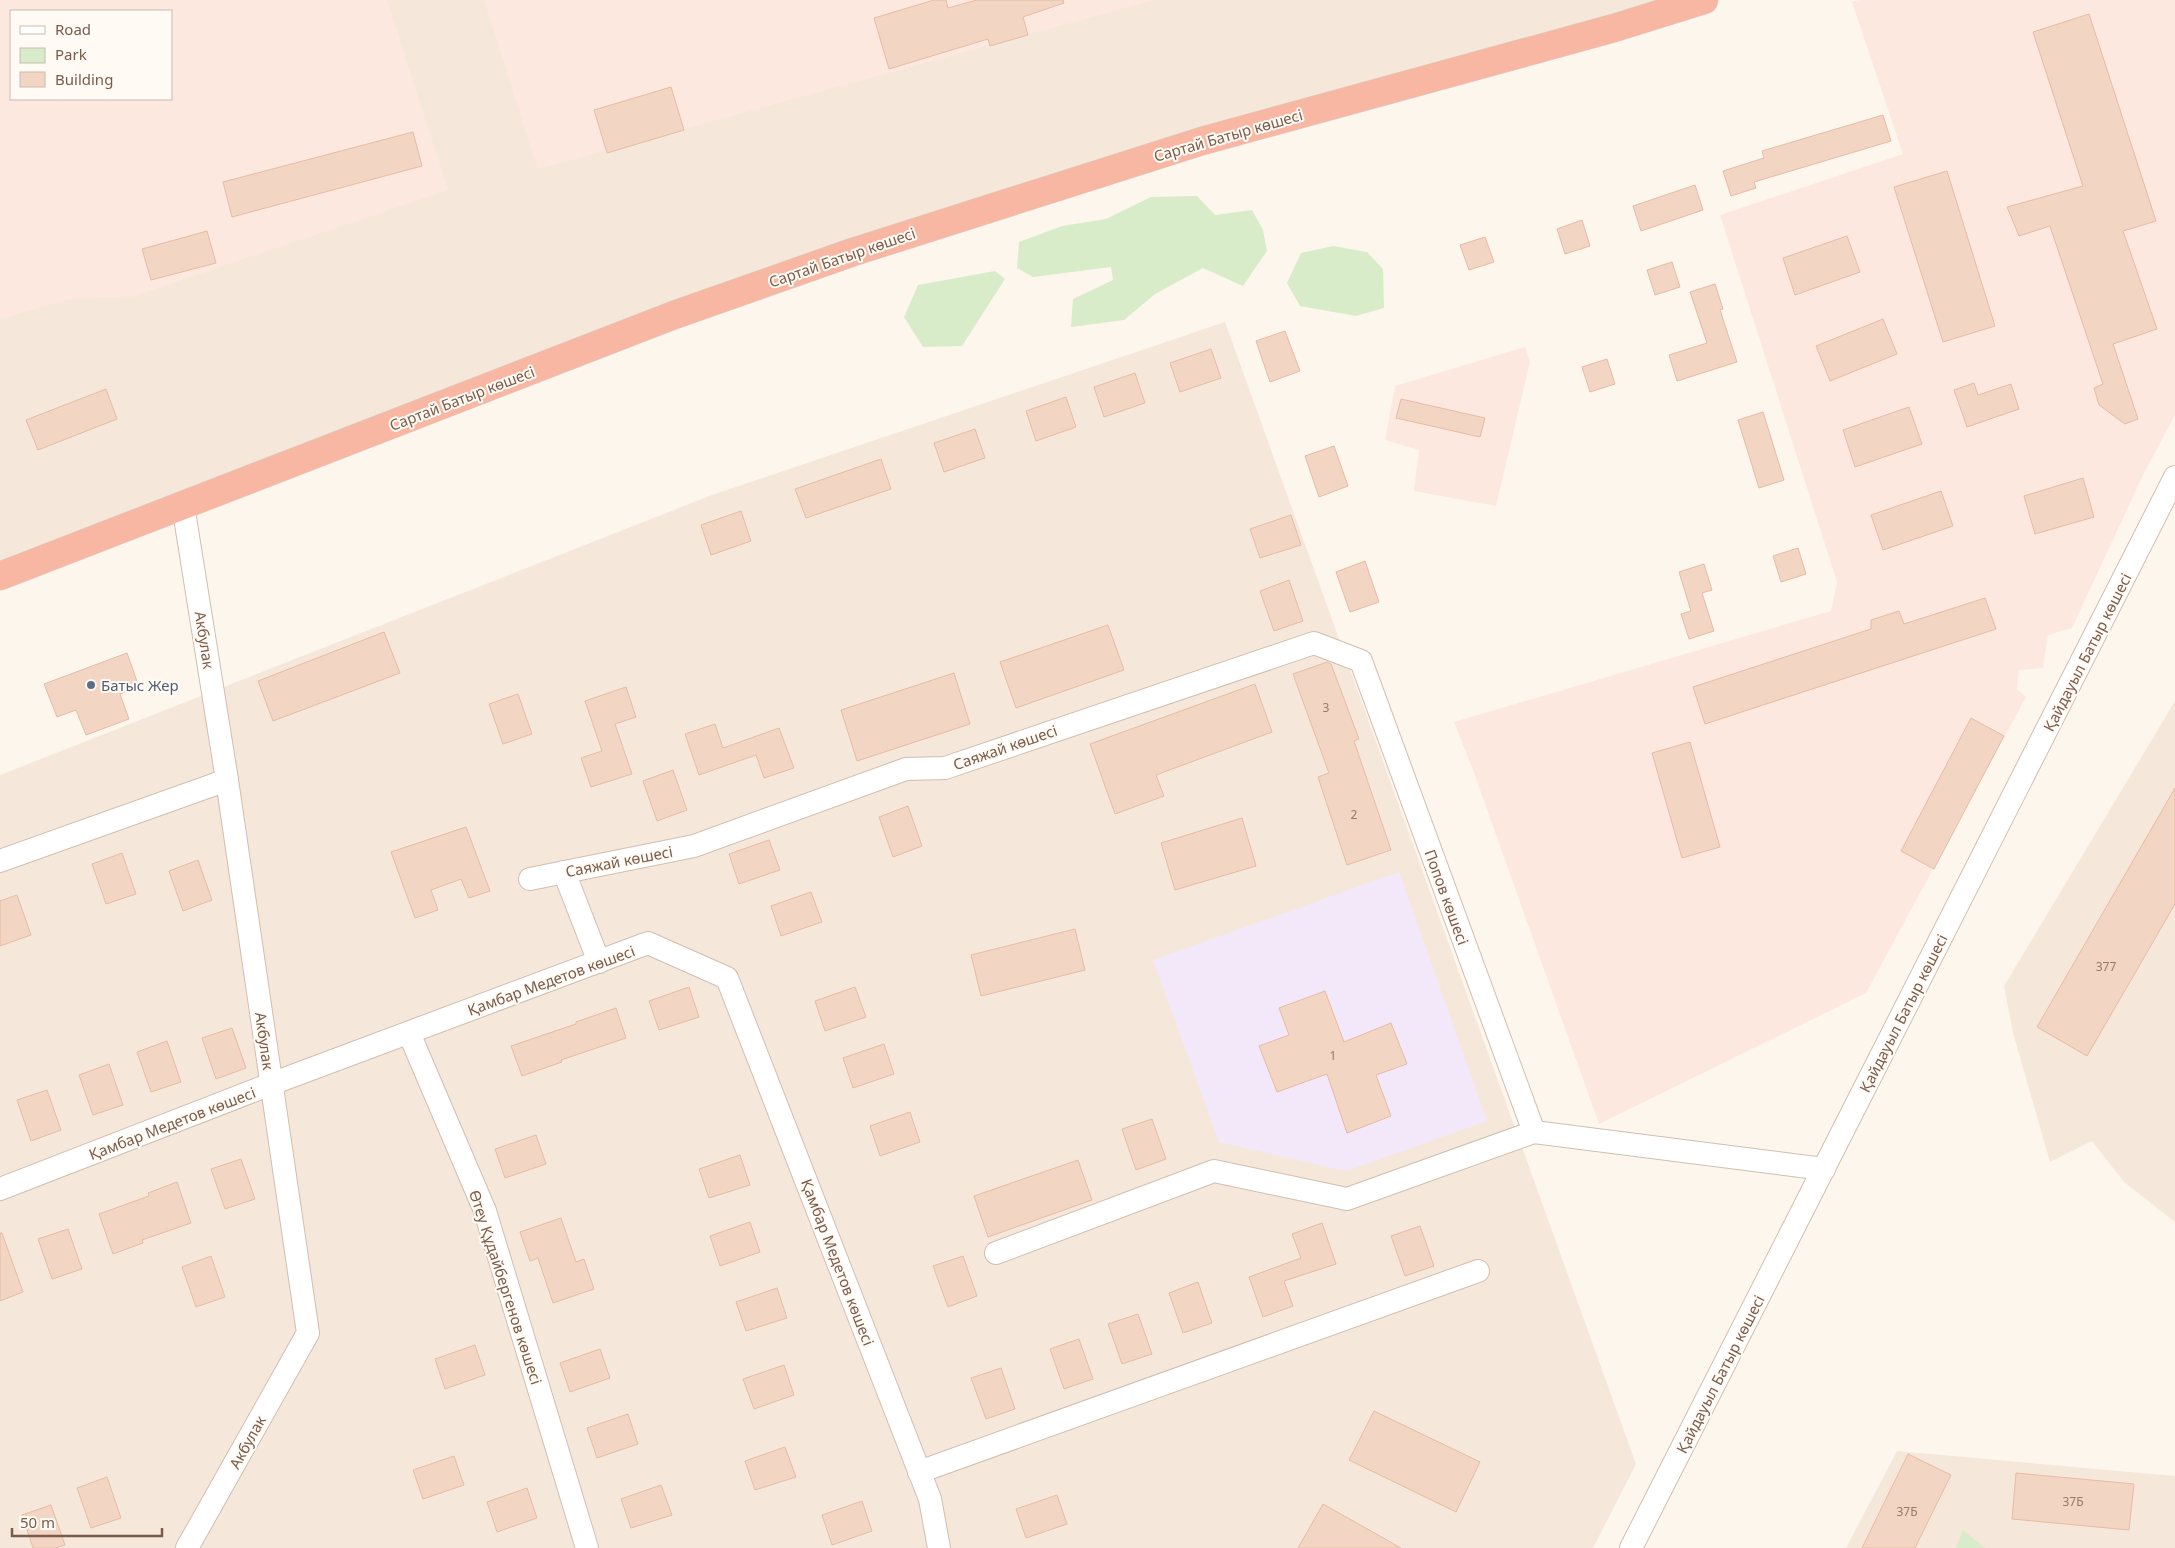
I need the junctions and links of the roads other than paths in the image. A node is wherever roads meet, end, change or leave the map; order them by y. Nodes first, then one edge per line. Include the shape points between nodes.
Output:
1 (1704, 0) edge
2 (2175, 477) edge
3 (183, 505) junction
4 (0, 576) edge
5 (1361, 661) joint
6 (227, 780) junction
7 (0, 861) edge
8 (564, 872) junction
9 (530, 880) dead end
10 (599, 962) junction
11 (409, 1033) junction
12 (271, 1084) junction
13 (1534, 1132) junction
14 (1824, 1169) junction
15 (0, 1189) edge
16 (996, 1253) dead end
17 (1478, 1271) dead end
18 (919, 1472) junction
19 (187, 1548) edge
20 (587, 1548) edge
21 (940, 1548) edge
22 (1631, 1548) edge

1 - 3 highway, Сартай Батыр көшесі via 1614,28 1202,141 853,252 674,315
2 - 14 street, Қайдауыл Батыр көшесі
3 - 4 highway, Сартай Батыр көшесі
3 - 6 street, Акбулак
5 - 8 street, Саяжай көшесі via 1314,643 945,768 906,769 694,846
5 - 13 street, Попов көшесі
6 - 7 street
6 - 12 street, Акбулак
8 - 9 street, Саяжай көшесі
8 - 10 street
10 - 11 street, Қамбар Медетов көшесі
10 - 18 street, Қамбар Медетов көшесі via 648,944 727,978
11 - 12 street, Қамбар Медетов көшесі
11 - 20 street, Өтеу Құдайбергенов көшесі via 485,1211
12 - 15 street, Қамбар Медетов көшесі
12 - 19 street, Акбулак via 308,1333
13 - 14 street
13 - 16 street via 1347,1200 1214,1171
14 - 22 street, Қайдауыл Батыр көшесі
17 - 18 street
18 - 21 street, Қамбар Медетов көшесі via 930,1499

